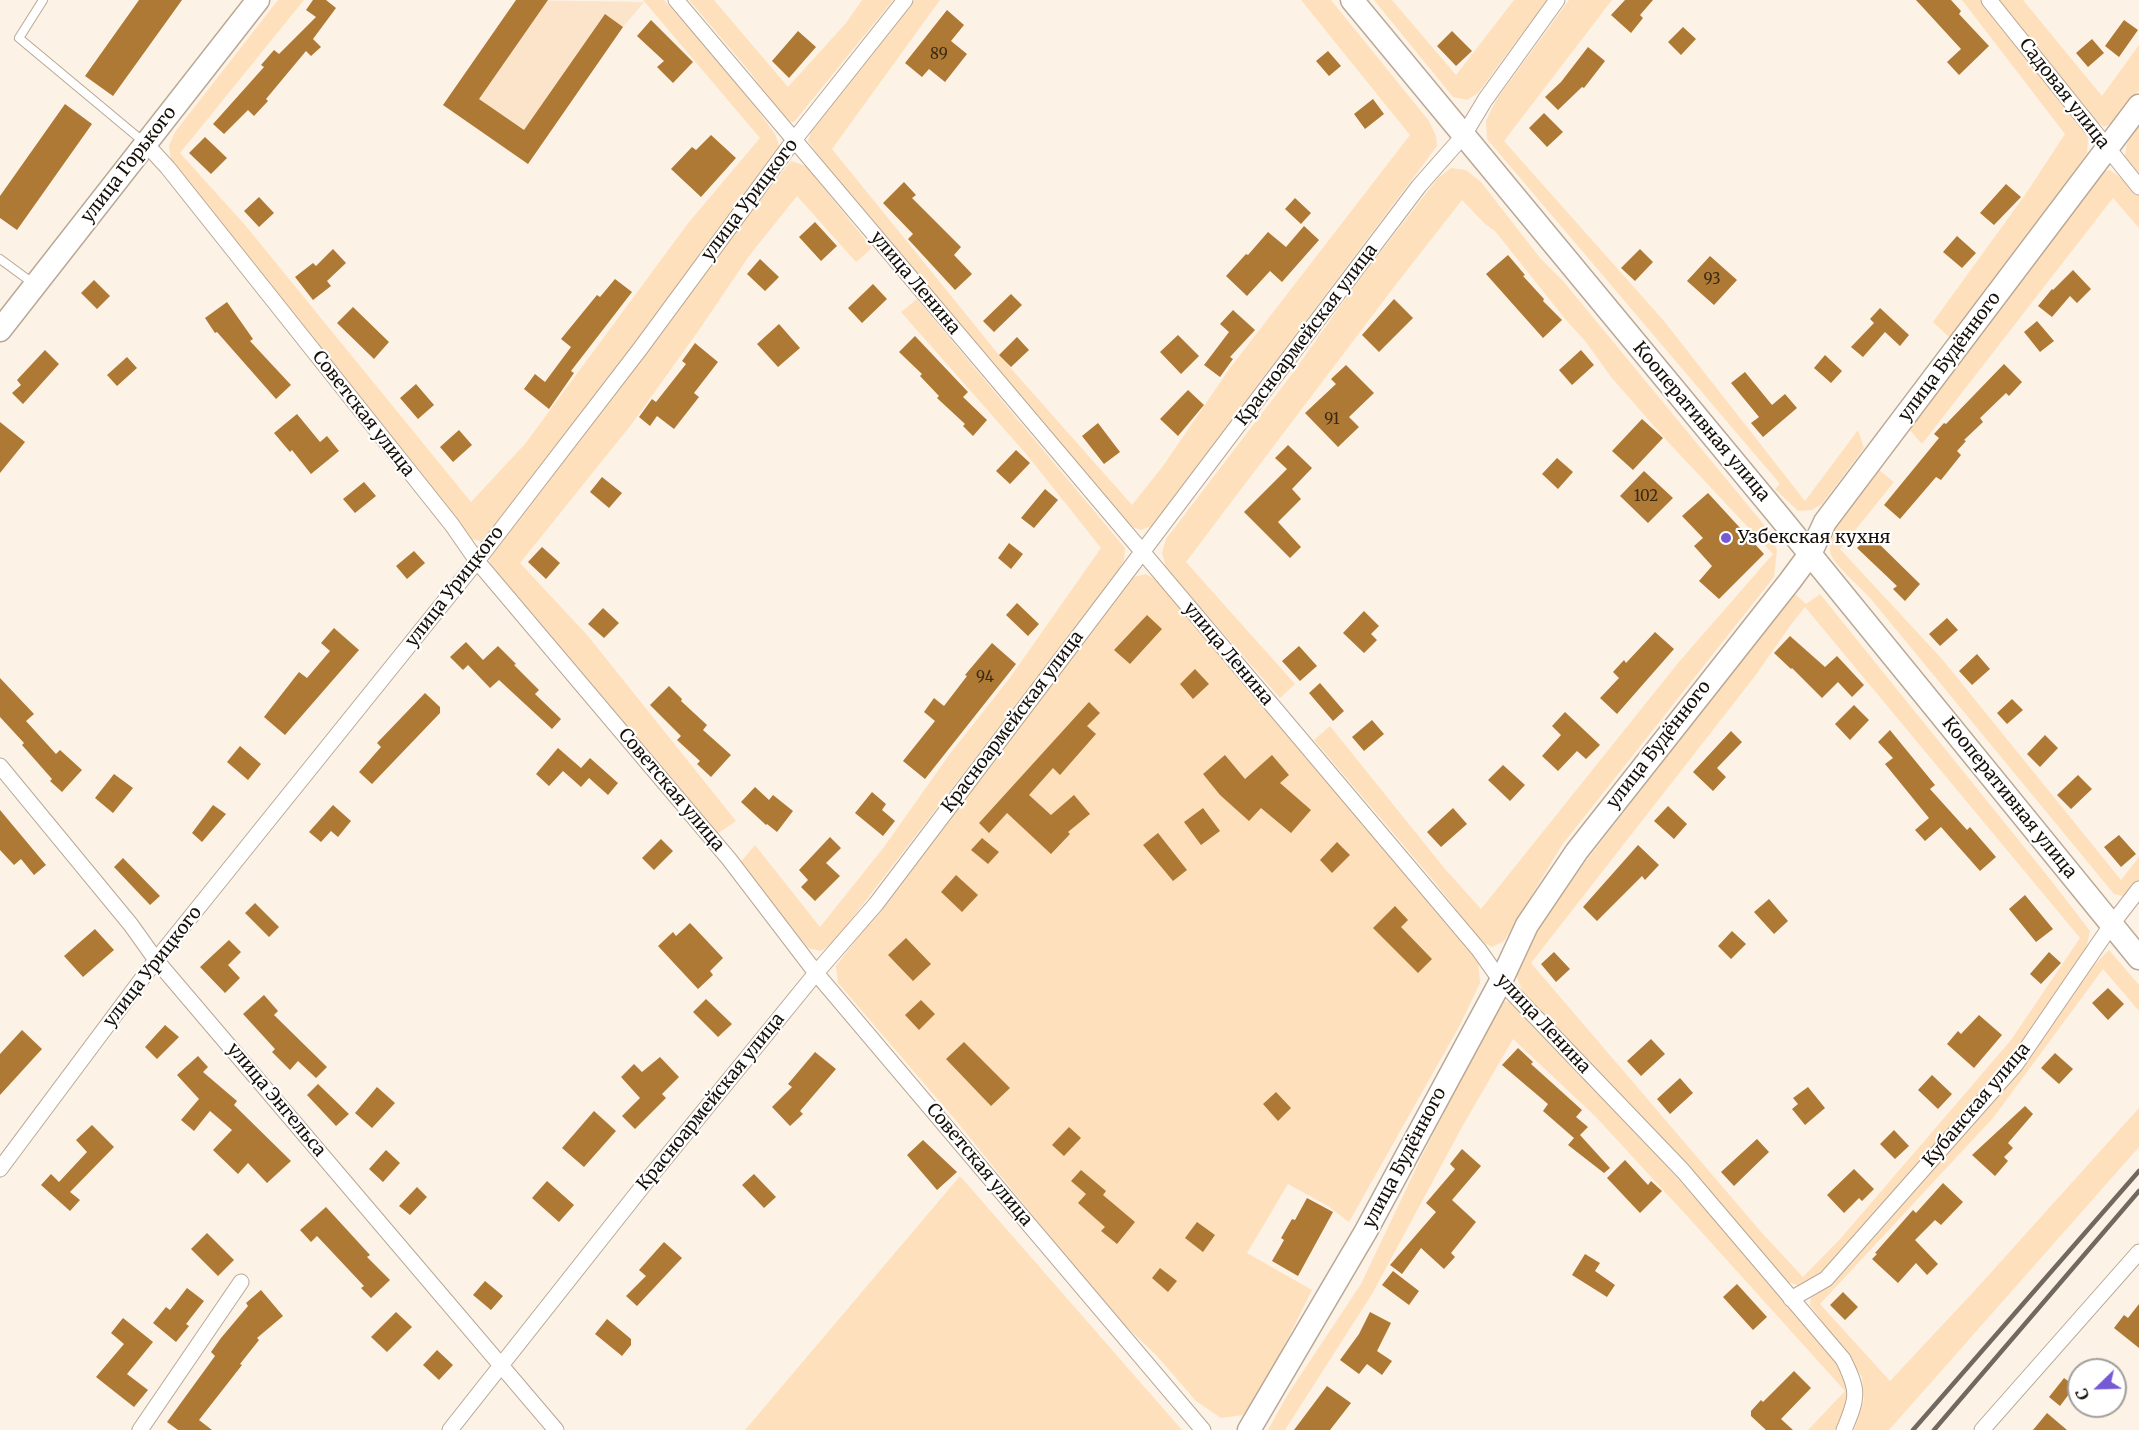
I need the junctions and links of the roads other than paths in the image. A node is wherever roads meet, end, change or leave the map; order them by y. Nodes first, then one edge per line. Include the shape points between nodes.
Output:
1 (43, 0) edge
2 (676, 0) edge
3 (905, 0) edge
4 (1352, 0) edge
5 (1557, 0) edge
6 (1989, 0) edge
7 (252, 4) edge
8 (2139, 106) edge
9 (1464, 135) junction
10 (794, 140) junction
11 (146, 144) junction
12 (2107, 149) junction
13 (2139, 187) edge
14 (0, 259) edge
15 (36, 285) junction
16 (0, 330) edge
17 (1142, 552) junction
18 (1810, 554) junction
19 (477, 561) junction
20 (0, 766) edge
21 (2139, 889) edge
22 (2112, 924) junction
23 (2139, 958) edge
24 (156, 960) junction
25 (816, 973) junction
26 (1501, 981) junction
27 (0, 1169) edge
28 (2139, 1252) edge
29 (241, 1282) dead end
30 (1791, 1299) junction
31 (502, 1364) junction
32 (140, 1430) edge
33 (450, 1430) edge
34 (556, 1430) edge
35 (1203, 1430) edge
36 (1249, 1430) edge
37 (1844, 1430) edge
38 (1982, 1430) edge

1 - 11 lane via 19,38
2 - 10 street, улица Ленина
3 - 10 street, улица Урицкого
4 - 9 street, Кооперативная улица
5 - 9 street, Красноармейская улица
6 - 12 street, Садовая улица
7 - 11 street, улица Горького
8 - 12 street, улица Будённого
9 - 17 street, Красноармейская улица via 1419,186
9 - 18 street, Кооперативная улица
10 - 17 street, улица Ленина
10 - 19 street, улица Урицкого
11 - 15 street, улица Горького
11 - 19 street, Советская улица
12 - 13 street, Садовая улица
12 - 18 street, улица Будённого via 1825,522
14 - 15 lane
15 - 16 street, улица Горького
17 - 25 street, Красноармейская улица via 876,904
17 - 26 street, улица Ленина via 1471,940
18 - 22 street, Кооперативная улица
18 - 26 street, улица Будённого via 1577,851 1527,925
19 - 24 street, улица Урицкого
19 - 25 street, Советская улица via 729,859
20 - 24 street, улица Энгельса
21 - 22 street, Кубанская улица
22 - 23 street, Кооперативная улица
22 - 30 street, Кубанская улица via 2016,1064 1826,1279
24 - 27 street, улица Урицкого
24 - 31 street, улица Энгельса
25 - 31 street, Красноармейская улица
25 - 35 street, Советская улица
26 - 30 street, улица Ленина via 1683,1171
26 - 36 street, улица Будённого via 1366,1231
28 - 38 street
29 - 32 street
30 - 37 street, улица Ленина via 1843,1359 1855,1384 1854,1406
31 - 33 street, Красноармейская улица
31 - 34 street, улица Энгельса

